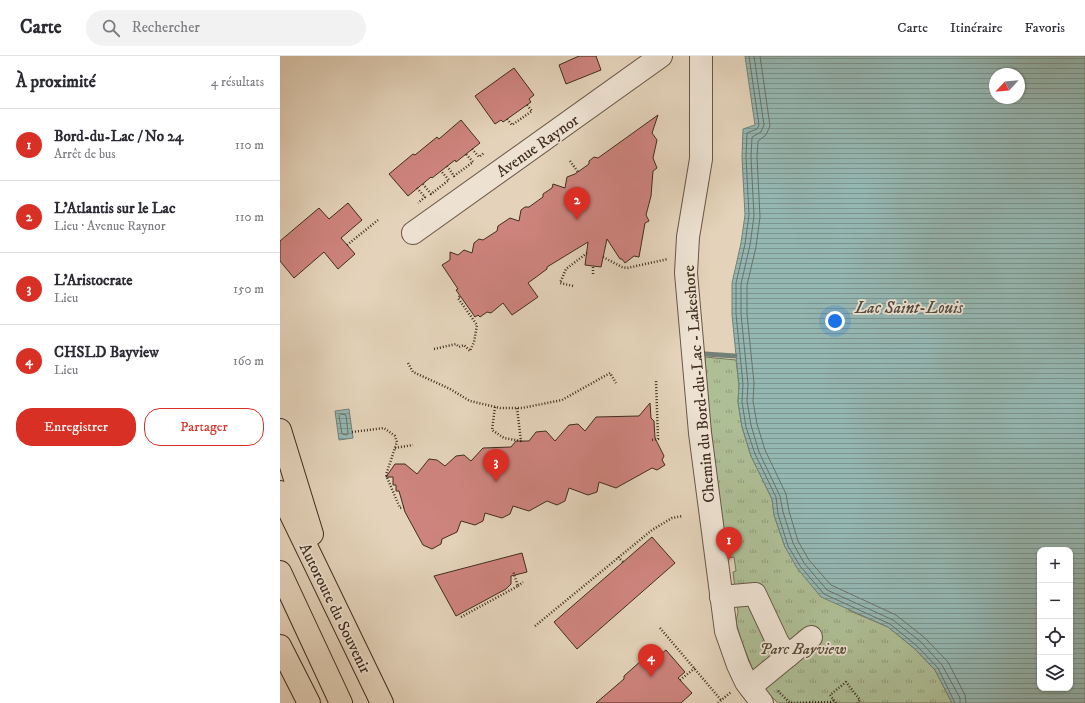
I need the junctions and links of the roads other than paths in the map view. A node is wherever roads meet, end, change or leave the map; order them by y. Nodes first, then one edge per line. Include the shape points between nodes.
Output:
1 (661, 56) edge
2 (701, 56) edge
3 (413, 233) dead end
4 (280, 430) edge
5 (280, 492) edge
6 (280, 572) edge
7 (721, 597) junction
8 (334, 606) junction
9 (811, 637) dead end
10 (280, 646) edge
11 (788, 656) junction
12 (755, 691) edge
13 (309, 703) edge
14 (341, 703) edge
15 (382, 703) edge

1 - 3 street, Avenue Raynor
2 - 7 street, Chemin du Bord-du-Lac - Lakeshore via 701,159 688,237 686,273 700,433
4 - 8 highway
5 - 8 highway, Autoroute du Souvenir
6 - 14 highway
7 - 11 street via 755,594 778,643
7 - 12 street, Chemin du Bord-du-Lac - Lakeshore via 731,647 738,665
8 - 15 highway, Autoroute du Souvenir
9 - 11 street
10 - 13 highway
11 - 12 street

